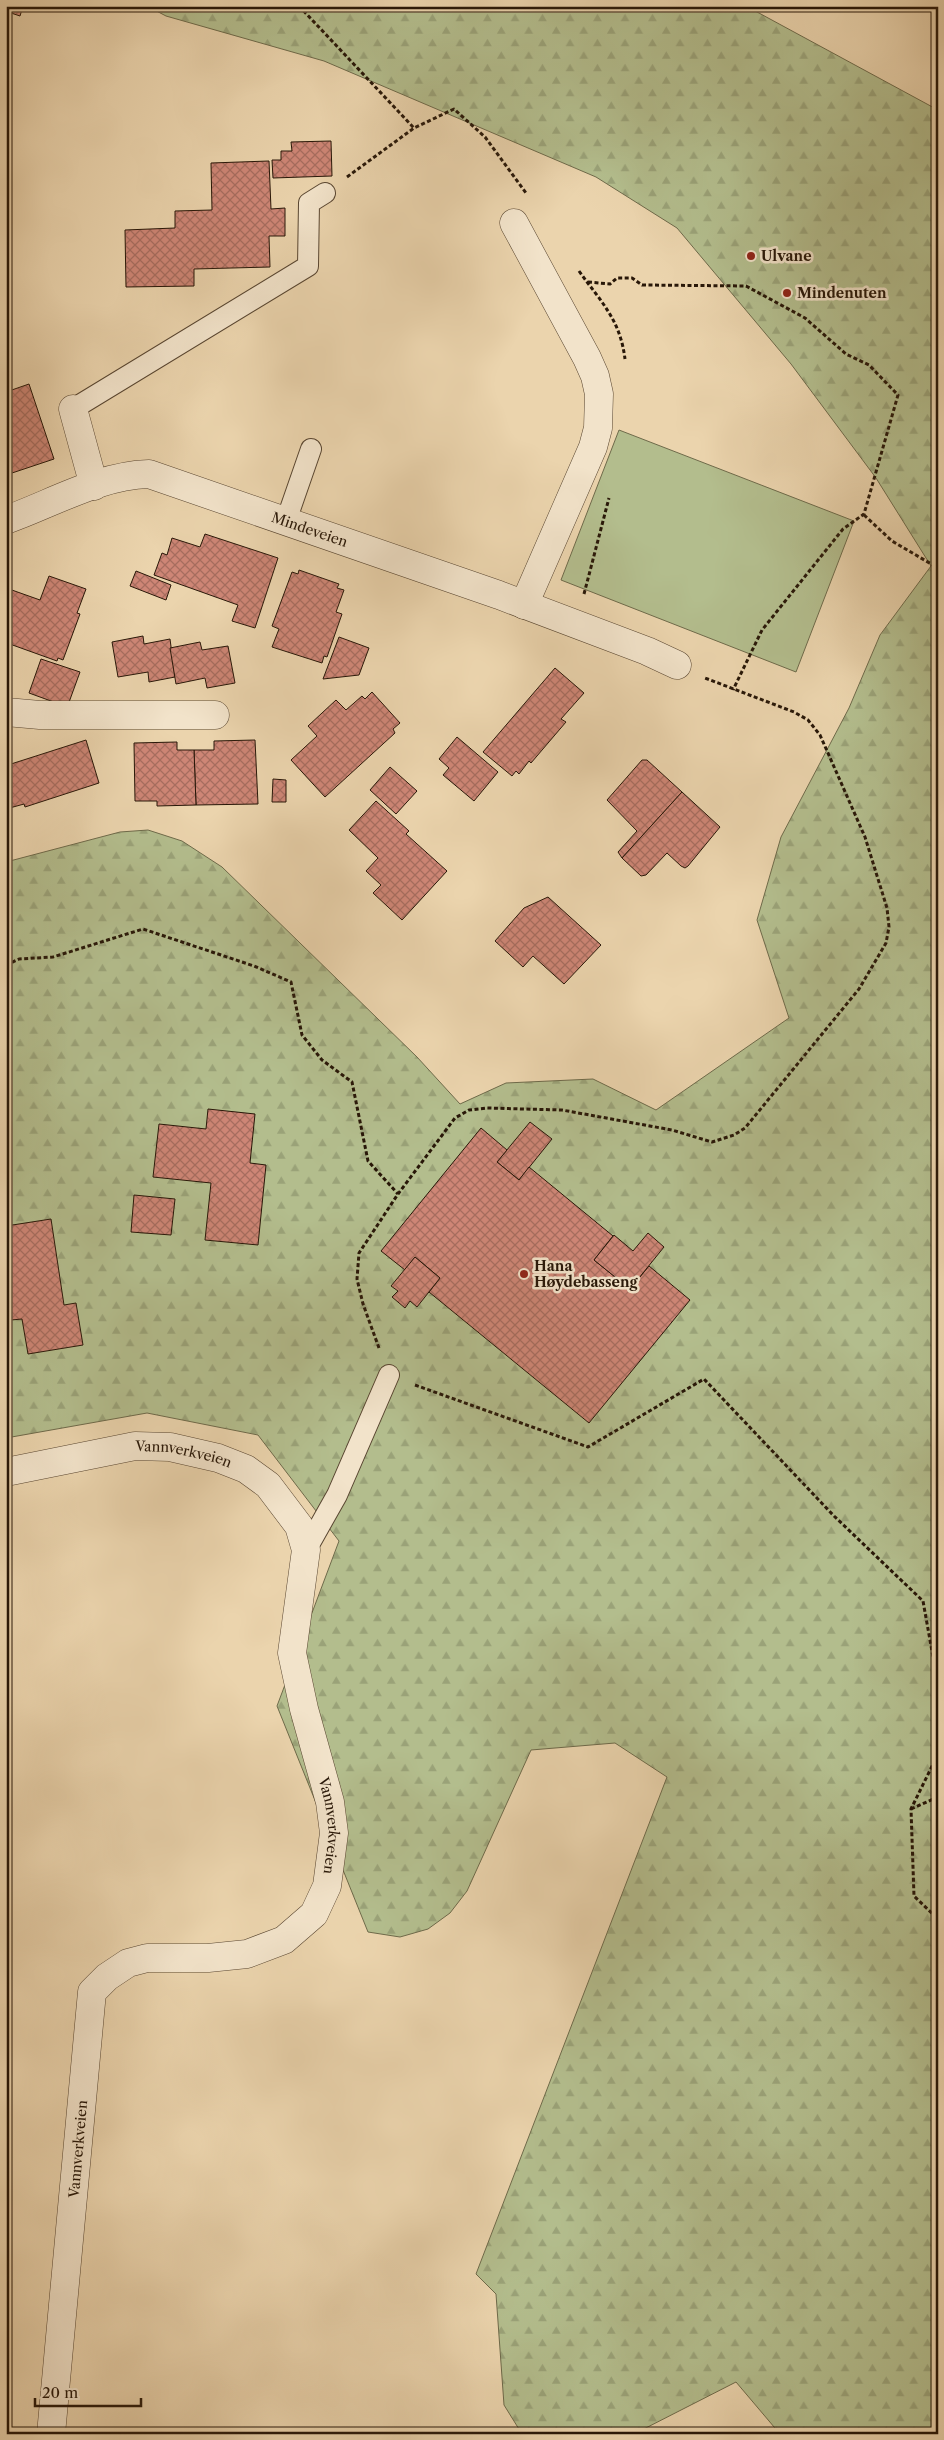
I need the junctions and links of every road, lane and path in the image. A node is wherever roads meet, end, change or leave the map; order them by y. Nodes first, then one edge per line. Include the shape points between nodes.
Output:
1 (298, 6) edge
2 (414, 128) junction
3 (325, 193) joint
4 (527, 194) dead end
5 (514, 223) dead end
6 (576, 266) dead end
7 (73, 409) joint
8 (311, 449) dead end
9 (94, 486) junction
10 (864, 514) junction
11 (6, 520) edge
12 (286, 522) junction
13 (938, 568) edge
14 (524, 605) junction
15 (677, 665) joint
16 (734, 690) junction
17 (6, 712) edge
18 (215, 715) dead end
19 (6, 965) edge
20 (398, 1194) junction
21 (389, 1375) junction
22 (6, 1472) edge
23 (306, 1550) junction
24 (938, 1685) edge
25 (938, 1754) edge
26 (938, 1797) edge
27 (911, 1809) junction
28 (938, 1919) edge
29 (51, 2434) edge

1 - 2 path
2 - 3 path
2 - 4 path via 454,109 485,137
3 - 7 lane via 309,203 308,266
5 - 14 street via 587,358 595,376 600,412 593,446
6 - 10 path via 587,282 610,284 617,278 632,278 642,286 746,286 805,318 846,354 869,365 898,394
7 - 9 street
8 - 12 lane
9 - 11 street, Mindeveien
9 - 12 street, Mindeveien via 134,474 149,474
10 - 13 path via 892,541
10 - 16 path via 843,529 762,630
12 - 14 street, Mindeveien
14 - 15 street, Mindeveien
15 - 16 path
16 - 20 path via 808,720 820,735 865,837 887,908 889,927 886,943 859,989 745,1128 734,1135 712,1142 672,1130 562,1110 469,1110 455,1118
17 - 18 street via 40,715
19 - 20 path via 19,959 53,957 143,929 254,966 291,982 302,1034 322,1060 352,1082 368,1161
20 - 21 path via 359,1253 357,1279
21 - 23 lane via 337,1495
21 - 24 path via 588,1447 704,1379 834,1516 923,1601
22 - 23 street, Vannverkveien via 135,1446 170,1447 218,1458 246,1469 268,1485 299,1526
23 - 29 street, Vannverkveien via 292,1653 330,1802 334,1833 327,1886 314,1914 284,1940 247,1954 147,1958 128,1963 107,1976 92,1992
25 - 27 path
26 - 27 path
27 - 28 path via 914,1896

